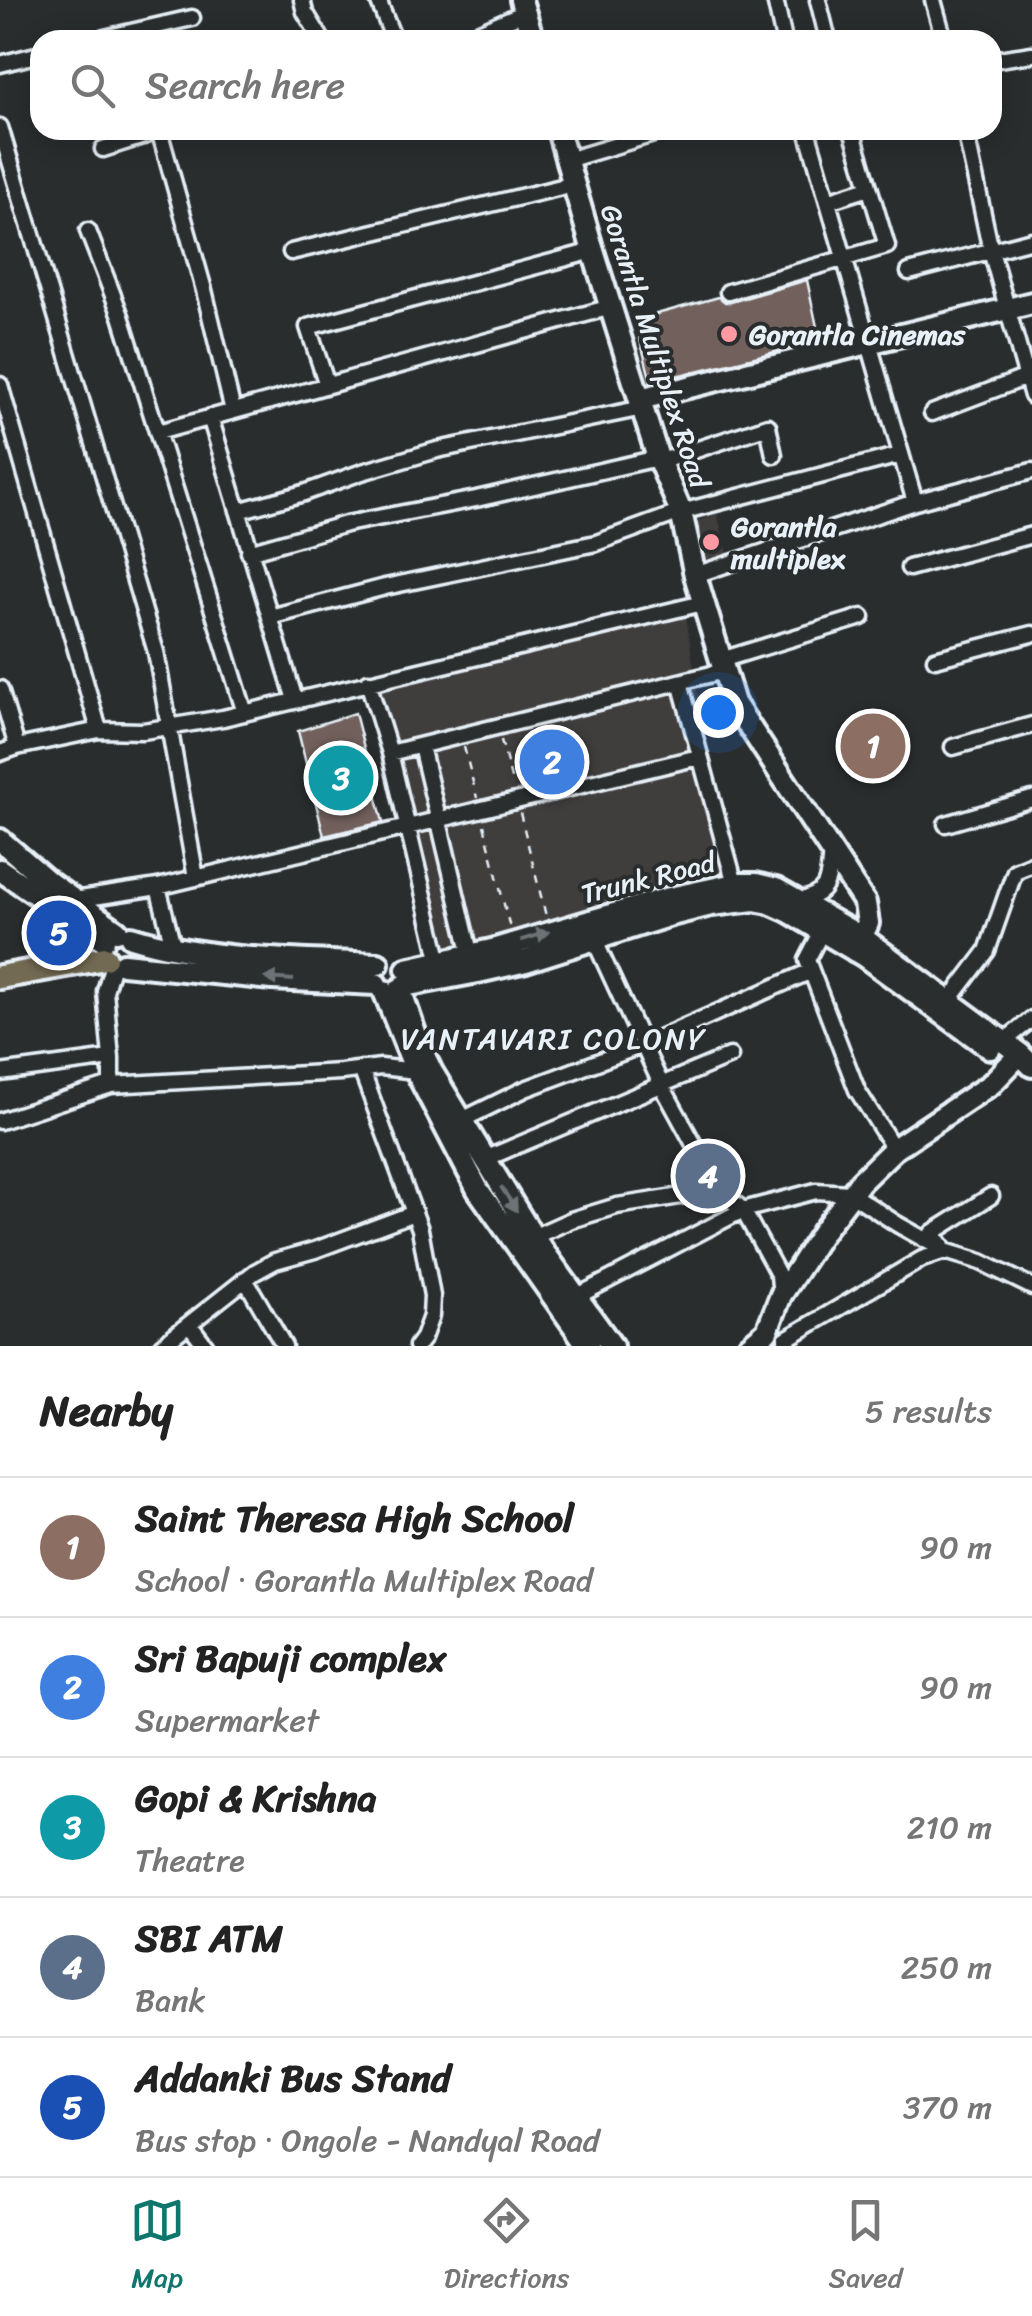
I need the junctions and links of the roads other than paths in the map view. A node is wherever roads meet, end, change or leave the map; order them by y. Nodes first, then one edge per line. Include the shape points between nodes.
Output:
1 (302, 0) edge
2 (378, 0) edge
3 (775, 0) edge
4 (818, 0) edge
5 (933, 0) edge
6 (523, 6) edge
7 (192, 18) dead end
8 (152, 30) edge
9 (316, 30) edge
10 (390, 30) edge
11 (480, 30) edge
12 (782, 30) edge
13 (826, 30) edge
14 (941, 30) edge
15 (1032, 54) edge
16 (30, 56) edge
17 (1002, 58) edge
18 (0, 64) edge
19 (0, 127) edge
20 (128, 140) edge
21 (162, 140) edge
22 (561, 140) edge
23 (634, 140) edge
24 (810, 140) edge
25 (855, 140) edge
26 (967, 140) edge
27 (104, 148) dead end
28 (567, 160) junction
29 (574, 184) junction
30 (870, 188) junction
31 (828, 201) junction
32 (88, 231) dead end
33 (1032, 240) edge
34 (991, 250) junction
35 (593, 251) junction
36 (291, 252) dead end
37 (844, 259) junction
38 (909, 272) dead end
39 (728, 292) dead end
40 (1032, 303) edge
41 (611, 308) junction
42 (1008, 309) junction
43 (870, 342) junction
44 (1030, 375) edge
45 (0, 385) edge
46 (327, 386) junction
47 (1032, 396) edge
48 (641, 403) junction
49 (234, 411) junction
50 (932, 414) dead end
51 (210, 418) junction
52 (158, 432) junction
53 (900, 455) junction
54 (774, 456) dead end
55 (659, 460) junction
56 (1032, 471) edge
57 (914, 502) junction
58 (238, 511) junction
59 (681, 512) junction
60 (1032, 535) edge
61 (249, 552) junction
62 (909, 568) dead end
63 (695, 576) junction
64 (703, 602) junction
65 (270, 617) junction
66 (862, 617) dead end
67 (1032, 634) edge
68 (935, 659) dead end
69 (723, 666) junction
70 (368, 682) junction
71 (680, 682) junction
72 (0, 690) edge
73 (295, 700) junction
74 (245, 713) junction
75 (1032, 725) edge
76 (170, 727) junction
77 (99, 730) junction
78 (421, 746) junction
79 (17, 747) junction
80 (953, 747) dead end
81 (0, 753) edge
82 (390, 754) junction
83 (699, 757) junction
84 (1032, 799) edge
85 (438, 818) junction
86 (946, 824) dead end
87 (406, 826) junction
88 (0, 840) edge
89 (831, 850) junction
90 (1032, 864) edge
91 (0, 870) edge
92 (196, 878) junction
93 (735, 884) junction
94 (158, 887) junction
95 (74, 900) junction
96 (798, 900) junction
97 (822, 930) junction
98 (594, 938) junction
99 (859, 944) junction
100 (173, 946) junction
101 (113, 948) junction
102 (469, 948) dead end
103 (0, 963) edge
104 (442, 969) junction
105 (811, 971) junction
106 (0, 977) edge
107 (392, 980) junction
108 (948, 1001) junction
109 (1032, 1019) edge
110 (642, 1045) junction
111 (730, 1056) dead end
112 (110, 1058) junction
113 (1020, 1058) edge
114 (422, 1069) junction
115 (361, 1070) junction
116 (0, 1073) edge
117 (111, 1084) junction
118 (661, 1084) junction
119 (462, 1120) junction
120 (0, 1121) edge
121 (894, 1149) junction
122 (485, 1159) junction
123 (719, 1190) junction
124 (850, 1193) junction
125 (991, 1196) dead end
126 (744, 1210) junction
127 (414, 1213) junction
128 (534, 1238) junction
129 (945, 1251) junction
130 (245, 1280) junction
131 (1032, 1288) edge
132 (782, 1295) junction
133 (569, 1301) junction
134 (772, 1318) junction
135 (188, 1324) junction
136 (788, 1343) edge
137 (160, 1346) edge
138 (206, 1346) edge
139 (284, 1346) edge
140 (418, 1346) edge
141 (588, 1346) edge
142 (612, 1346) edge
143 (749, 1346) edge

1 - 9 street
2 - 10 street
3 - 12 street
4 - 13 street
5 - 14 street
6 - 11 street
7 - 8 street
15 - 17 street
16 - 18 street
19 - 76 street via 147,618
20 - 27 street
21 - 49 street
22 - 28 street, Gorantla Multiplex Road
23 - 28 street
24 - 31 street
25 - 30 street
26 - 34 street
28 - 29 street, Gorantla Multiplex Road
29 - 35 street, Gorantla Multiplex Road
29 - 36 street
30 - 31 street
30 - 37 street via 886,246
31 - 37 street
32 - 52 street
33 - 34 street
34 - 38 street
34 - 42 street
35 - 41 street, Gorantla Multiplex Road
35 - 46 street via 308,327
37 - 39 street
37 - 43 street
40 - 42 street
41 - 46 street
41 - 48 street, Gorantla Multiplex Road
42 - 43 street
42 - 44 street
43 - 48 street
43 - 53 street
44 - 47 street
44 - 50 street
45 - 77 street
46 - 49 street
48 - 55 street, Gorantla Multiplex Road
48 - 58 street via 437,450
49 - 51 street
51 - 52 street
51 - 58 street
52 - 74 street
53 - 57 street
53 - 59 street
54 - 55 street via 768,426
55 - 59 street, Gorantla Multiplex Road
55 - 61 street via 346,524
56 - 57 street
57 - 63 street
58 - 61 street
59 - 63 street, Gorantla Multiplex Road
59 - 65 street via 596,543
60 - 62 street
61 - 65 street
63 - 64 street, Gorantla Multiplex Road
64 - 69 street, Gorantla Multiplex Road
64 - 70 street
65 - 73 street
66 - 69 street
67 - 68 street
69 - 71 street
69 - 89 street, Gorantla Multiplex Road via 734,703
70 - 73 street
70 - 82 street
71 - 78 street
71 - 83 street
72 - 79 street
73 - 74 street
74 - 76 street
75 - 80 street
76 - 77 street
76 - 92 street
77 - 79 street
78 - 82 street
78 - 85 street
79 - 81 street
82 - 87 street
83 - 85 street
83 - 93 street
84 - 86 street
85 - 87 street
85 - 102 street
87 - 92 street
87 - 104 street
88 - 95 street
89 - 96 street via 825,888
89 - 99 street, Gorantla Multiplex Road via 867,909
90 - 108 street via 1015,870 987,951
91 - 101 street
92 - 94 street
93 - 96 street, Trunk Road via 766,886
104 -> 93 street, Trunk Road via 665,899
94 - 95 street
94 - 100 street
95 - 101 street
96 - 99 street, Trunk Road
97 - 98 street, Trunk Road via 770,903 738,901
97 - 99 street, Trunk Road
97 - 105 street via 807,960
98 - 104 street, Trunk Road via 526,961
98 - 110 street
99 - 108 street, Trunk Road
99 - 113 street, Trunk Road via 959,1027
100 - 101 street
100 - 107 street
101 - 103 main road
101 - 106 main road
107 -> 101 street via 272,979
101 - 112 street via 105,990
104 - 107 street, Trunk Road
105 - 110 street
105 - 121 street via 857,1090
107 - 114 street
108 - 113 street, Trunk Road
109 - 113 street
110 - 118 street
110 - 119 street
111 - 118 street
112 - 116 street
112 - 117 street
113 - 121 street
114 - 115 street
114 - 119 street
114 - 133 street via 478,1190
115 - 117 street
115 - 127 street
117 - 120 street
118 - 122 street
118 - 123 street
119 - 122 street
121 - 124 street
122 -> 128 street
123 - 126 street
123 - 128 street via 617,1206
124 - 126 street via 816,1191
124 - 129 street
124 - 132 street
125 - 129 street via 932,1233
126 - 132 street via 779,1276
126 - 133 street
127 - 130 street via 275,1261
127 - 140 street via 432,1296
128 - 133 street
129 - 131 street
129 - 136 street
130 - 135 street
130 - 139 street
132 - 134 street
133 - 141 street
133 - 142 street
134 - 136 street
134 - 143 street
135 - 137 street
135 - 138 street

